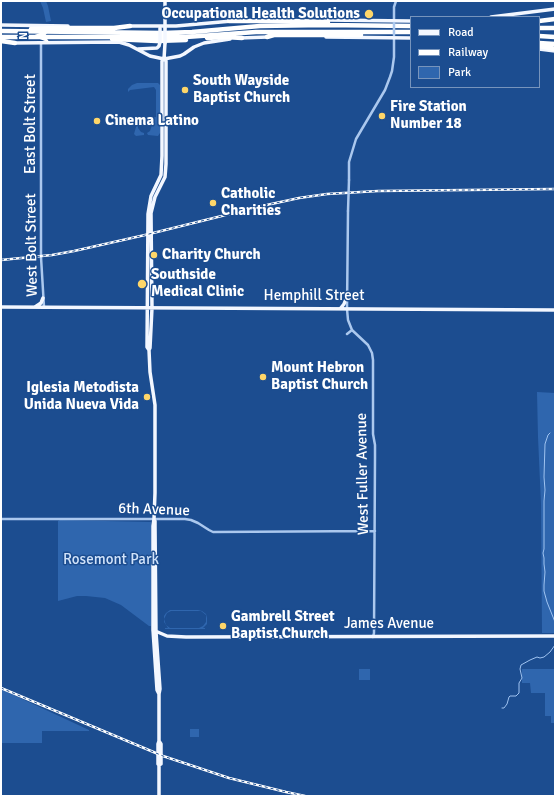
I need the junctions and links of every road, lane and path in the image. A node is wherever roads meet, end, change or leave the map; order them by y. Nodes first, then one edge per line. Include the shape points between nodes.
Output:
1 (165, 1) edge
2 (396, 1) edge
3 (555, 9) edge
4 (499, 16) edge
5 (555, 18) edge
6 (541, 20) edge
7 (229, 21) junction
8 (410, 21) edge
9 (394, 22) junction
10 (1, 25) edge
11 (130, 26) junction
12 (370, 26) junction
13 (410, 26) edge
14 (160, 27) junction
15 (165, 28) junction
16 (540, 28) edge
17 (555, 28) edge
18 (367, 32) junction
19 (410, 32) edge
20 (1, 33) edge
21 (555, 34) edge
22 (540, 35) edge
23 (540, 35) edge
24 (98, 36) junction
25 (394, 36) junction
26 (267, 37) junction
27 (555, 37) edge
28 (242, 38) junction
29 (410, 38) edge
30 (1, 42) edge
31 (41, 42) junction
32 (15, 43) joint
33 (540, 44) edge
34 (540, 44) edge
35 (555, 44) edge
36 (136, 49) junction
37 (540, 49) edge
38 (555, 50) edge
39 (164, 59) junction
40 (162, 82) junction
41 (166, 95) junction
42 (166, 123) junction
43 (162, 138) junction
44 (166, 149) junction
45 (162, 156) junction
46 (166, 164) junction
47 (42, 182) joint
48 (150, 272) junction
49 (347, 296) junction
50 (43, 298) junction
51 (35, 307) junction
52 (44, 307) junction
53 (1, 308) edge
54 (150, 308) junction
55 (340, 309) junction
56 (347, 309) junction
57 (555, 310) edge
58 (352, 330) junction
59 (347, 334) dead end
60 (1, 519) edge
61 (154, 519) junction
62 (375, 531) junction
63 (155, 631) junction
64 (555, 636) edge
65 (373, 637) junction
66 (159, 796) edge

1 - 15 main road
2 - 9 street, West Fuller Avenue
3 - 4 main road
5 - 6 highway
7 - 9 main road via 267,19
7 - 12 highway
7 - 15 main road
8 - 9 main road
9 - 25 street, West Fuller Avenue, bridge
10 - 11 main road
11 - 14 main road
11 - 20 highway via 40,28
12 - 13 highway
12 - 20 highway via 260,26 163,33
14 - 15 main road
14 - 36 main road, bridge via 160,42 157,48
15 - 39 main road, bridge
16 - 17 highway
18 - 19 highway
18 - 24 highway via 256,32 186,37
18 - 26 highway via 362,35
20 - 24 highway
21 - 22 highway
23 - 27 highway
24 - 28 highway via 157,41
25 - 26 main road
25 - 29 main road
25 - 49 street, West Fuller Avenue, bridge via 390,77 356,139 350,157
26 - 28 main road
28 - 39 main road via 204,43 180,56
30 - 32 highway
31 - 32 main road
31 - 36 main road via 119,42
31 - 47 street, East Bolt Street
33 - 35 highway
34 - 38 highway
36 - 39 main road via 149,56
37 - 38 main road
39 - 40 main road
39 - 41 main road
40 - 41 main road
40 - 43 main road
41 - 42 main road
42 - 43 main road
42 - 44 main road
43 - 44 main road
43 - 45 main road
44 - 46 main road
45 - 46 main road
45 - 48 main road via 161,175 148,208
46 - 48 main road via 164,178 151,213
47 - 50 street, West Bolt Street
48 - 54 main road
49 - 55 main road
49 - 56 street, West Fuller Avenue
50 - 51 main road
50 - 52 street, West Bolt Street
51 - 52 main road, Hemphill Street
51 - 53 main road, Hemphill Street
52 - 54 main road, Hemphill Street
54 - 55 main road, Hemphill Street
54 - 61 main road via 147,347 155,410
55 - 56 main road, Hemphill Street
56 - 57 main road, Hemphill Street
56 - 58 street, West Fuller Avenue
58 - 59 street
58 - 62 street, West Fuller Avenue via 365,341 372,353
60 - 61 street, 6th Avenue
61 - 62 street, 6th Avenue via 191,520 213,532
61 - 63 main road
62 - 65 street, West Fuller Avenue
63 - 65 main road, James Avenue via 167,636 180,637
63 - 66 main road via 161,744
64 - 65 main road, James Avenue

